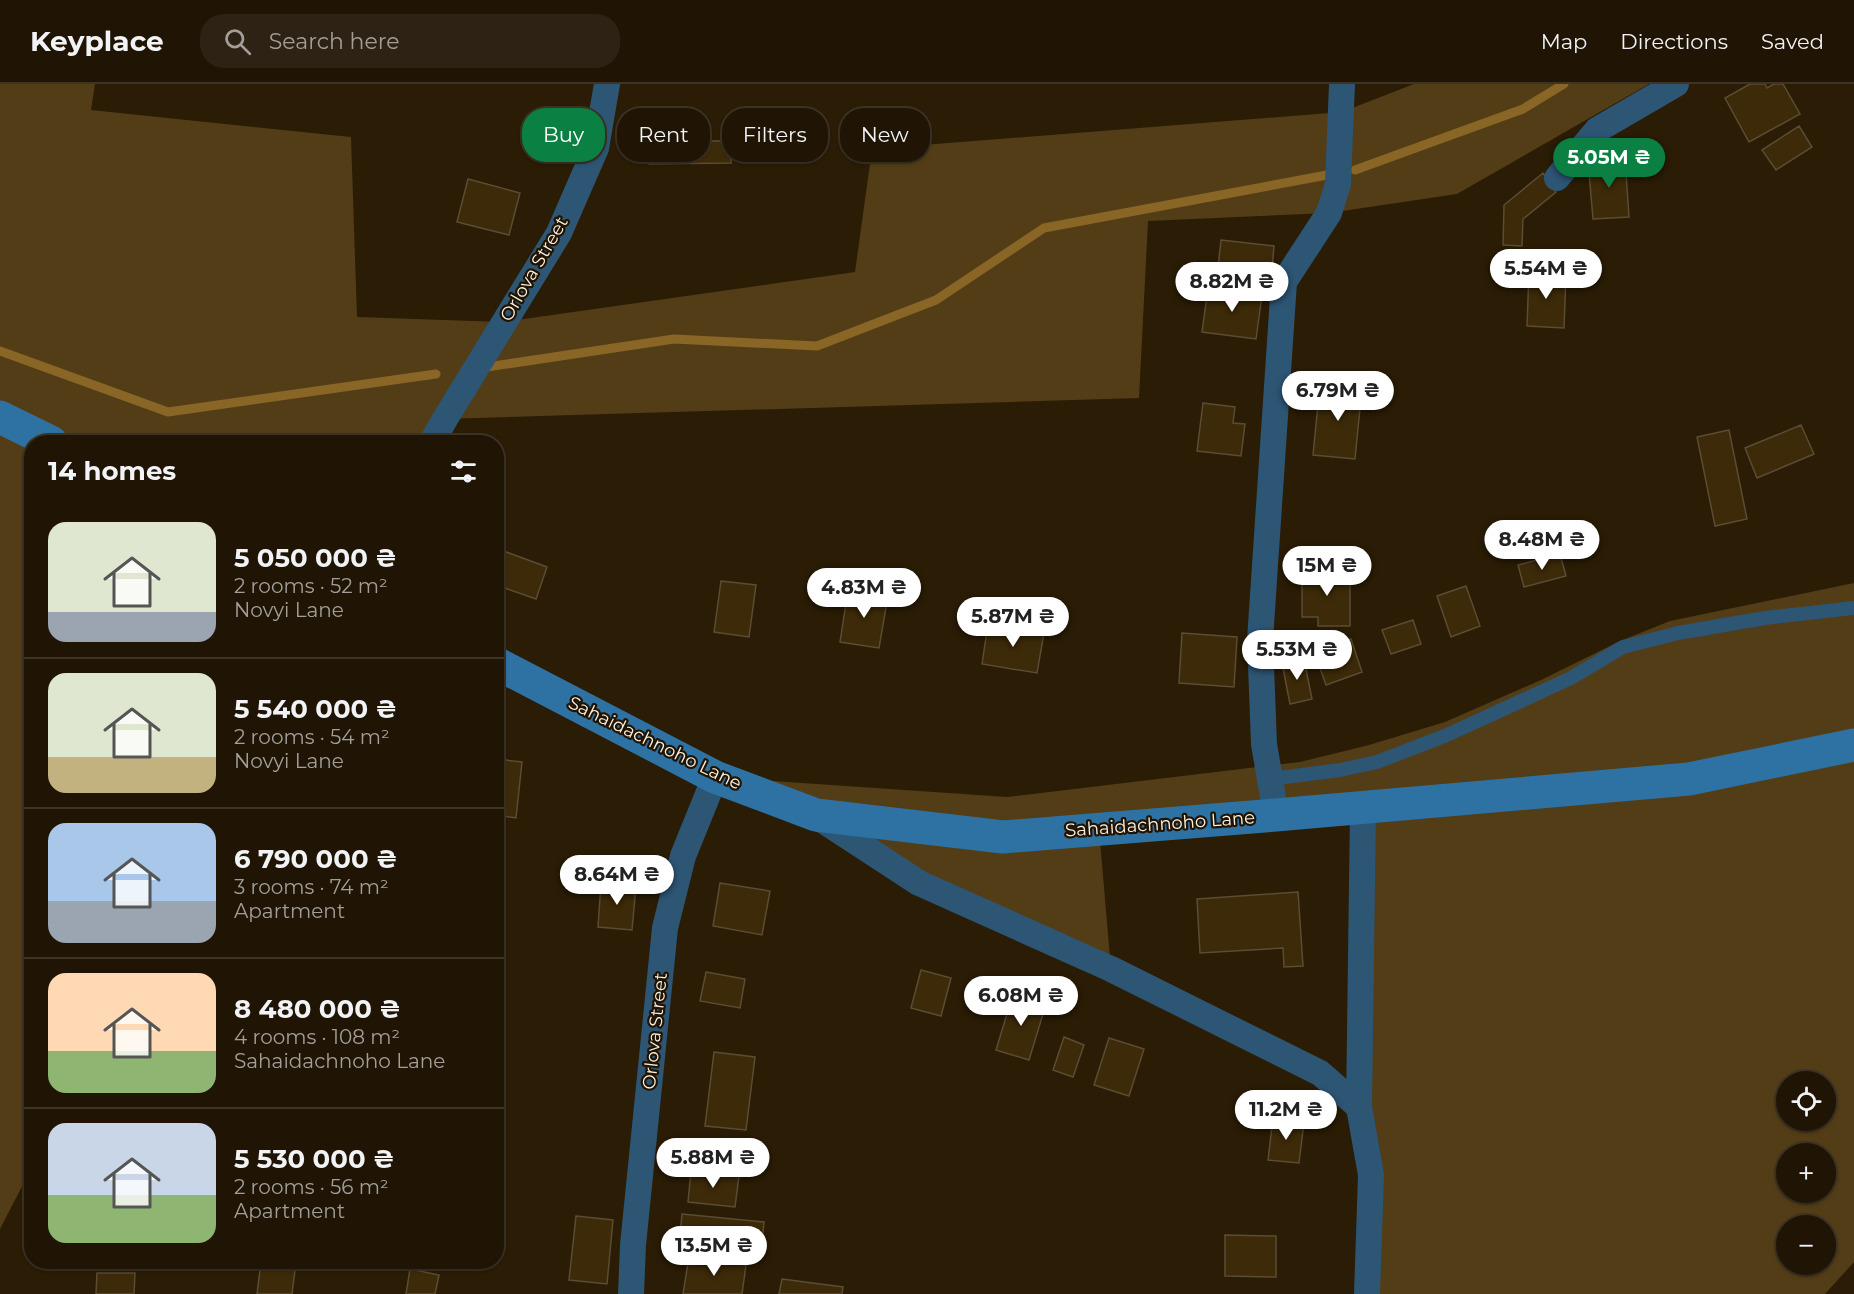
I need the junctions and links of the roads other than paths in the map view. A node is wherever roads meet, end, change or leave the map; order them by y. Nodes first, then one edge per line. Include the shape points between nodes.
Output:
1 (607, 84) edge
2 (1342, 84) edge
3 (1676, 84) edge
4 (1557, 178) dead end
5 (0, 417) edge
6 (37, 435) edge
7 (436, 435) edge
8 (1854, 608) edge
9 (504, 667) edge
10 (1854, 745) edge
11 (715, 777) junction
12 (1269, 779) junction
13 (1363, 807) junction
14 (816, 815) junction
15 (1276, 816) junction
16 (1359, 1107) junction
17 (631, 1294) edge
18 (1367, 1294) edge

1 - 7 street, Orlova Street via 596,148 559,233
2 - 12 street via 1338,184 1329,213 1284,282 1260,640
3 - 4 street via 1597,130
5 - 6 street
8 - 12 lane via 1765,618 1623,647 1571,678 1447,735 1377,762
9 - 11 street, Sahaidachnoho Lane
10 - 13 street, Sahaidachnoho Lane via 1689,779
11 - 14 street, Sahaidachnoho Lane
11 - 17 street, Orlova Street via 683,856 665,928
12 - 15 street
13 - 15 street, Sahaidachnoho Lane
13 - 16 street
14 - 15 street, Sahaidachnoho Lane via 1003,837
14 - 16 street via 919,883 1111,969 1320,1073
16 - 18 street via 1371,1174

